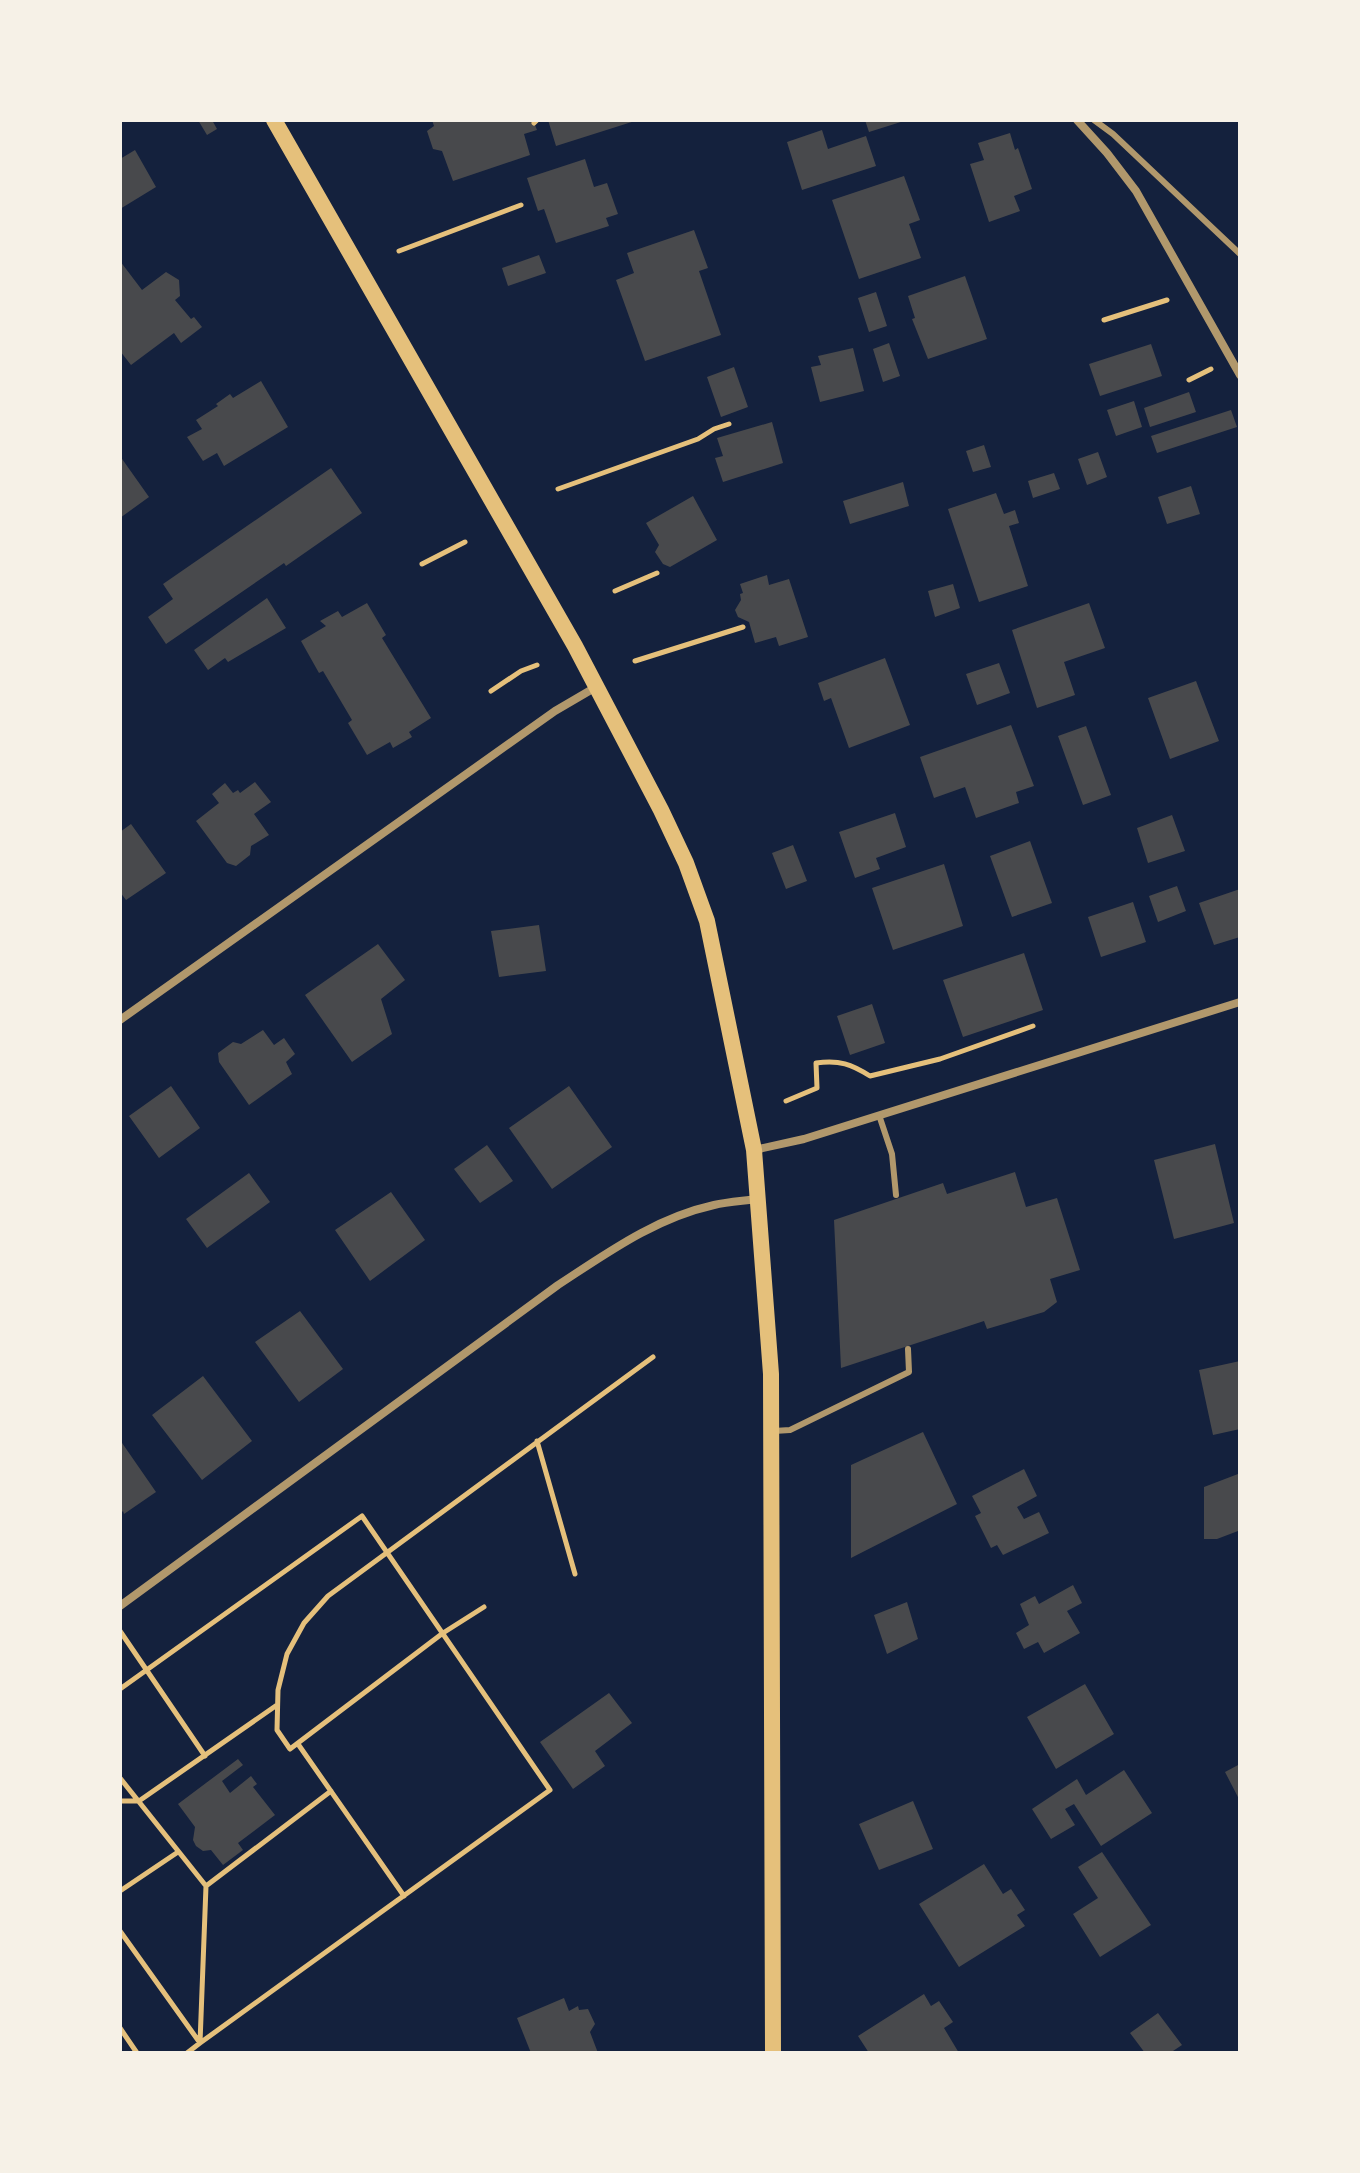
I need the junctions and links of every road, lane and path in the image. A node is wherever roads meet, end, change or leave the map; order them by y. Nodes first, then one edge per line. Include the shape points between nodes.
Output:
1 (274, 120) edge
2 (1077, 120) edge
3 (1094, 120) edge
4 (521, 205) dead end
5 (399, 251) dead end
6 (1240, 254) edge
7 (1167, 300) dead end
8 (1104, 320) dead end
9 (1211, 369) dead end
10 (1240, 375) edge
11 (1189, 380) dead end
12 (729, 424) dead end
13 (558, 489) dead end
14 (465, 542) dead end
15 (422, 564) dead end
16 (657, 573) dead end
17 (615, 591) dead end
18 (743, 627) dead end
19 (635, 661) dead end
20 (537, 665) dead end
21 (597, 686) junction
22 (491, 691) dead end
23 (1240, 1002) edge
24 (120, 1020) edge
25 (1033, 1026) dead end
26 (786, 1101) dead end
27 (879, 1115) junction
28 (754, 1150) junction
29 (896, 1195) dead end
30 (759, 1198) junction
31 (908, 1349) dead end
32 (653, 1357) dead end
33 (771, 1431) junction
34 (537, 1441) junction
35 (386, 1551) junction
36 (575, 1574) dead end
37 (120, 1606) edge
38 (484, 1607) dead end
39 (120, 1630) edge
40 (443, 1633) junction
41 (146, 1670) junction
42 (120, 1689) edge
43 (278, 1705) junction
44 (298, 1744) junction
45 (205, 1756) junction
46 (120, 1778) edge
47 (331, 1791) junction
48 (120, 1801) edge
49 (139, 1801) junction
50 (178, 1852) junction
51 (206, 1886) junction
52 (120, 1891) edge
53 (404, 1896) junction
54 (120, 1931) edge
55 (120, 2028) edge
56 (200, 2043) junction
57 (137, 2053) edge
58 (187, 2053) edge
59 (773, 2053) edge

1 - 21 main road
2 - 10 street via 1136,191
3 - 6 lane
4 - 5 path
7 - 8 path
9 - 11 path
12 - 13 path
14 - 15 path
16 - 17 path
18 - 19 path
20 - 22 path
21 - 24 street
21 - 28 main road via 680,850 707,921
23 - 27 street
25 - 26 path via 940,1059 870,1076 848,1063 816,1063 817,1088
27 - 28 street
27 - 29 lane via 892,1154
28 - 30 main road
30 - 33 main road
30 - 37 street via 704,1208 628,1238
31 - 33 lane via 909,1372 790,1430
32 - 34 path
33 - 59 main road
34 - 35 path
34 - 36 path
35 - 40 path
35 - 41 path via 362,1516
35 - 43 path via 328,1596 304,1623 287,1654
38 - 40 path
39 - 41 path
40 - 44 path
40 - 53 path via 550,1790
41 - 42 path
41 - 45 path
43 - 44 path via 277,1730 290,1749
43 - 45 path
44 - 47 path
45 - 49 path
46 - 49 path
47 - 51 path
47 - 53 path
48 - 49 path
49 - 50 path
50 - 51 path
50 - 52 path
51 - 56 path
53 - 56 path
54 - 56 path
55 - 57 path
56 - 58 path

